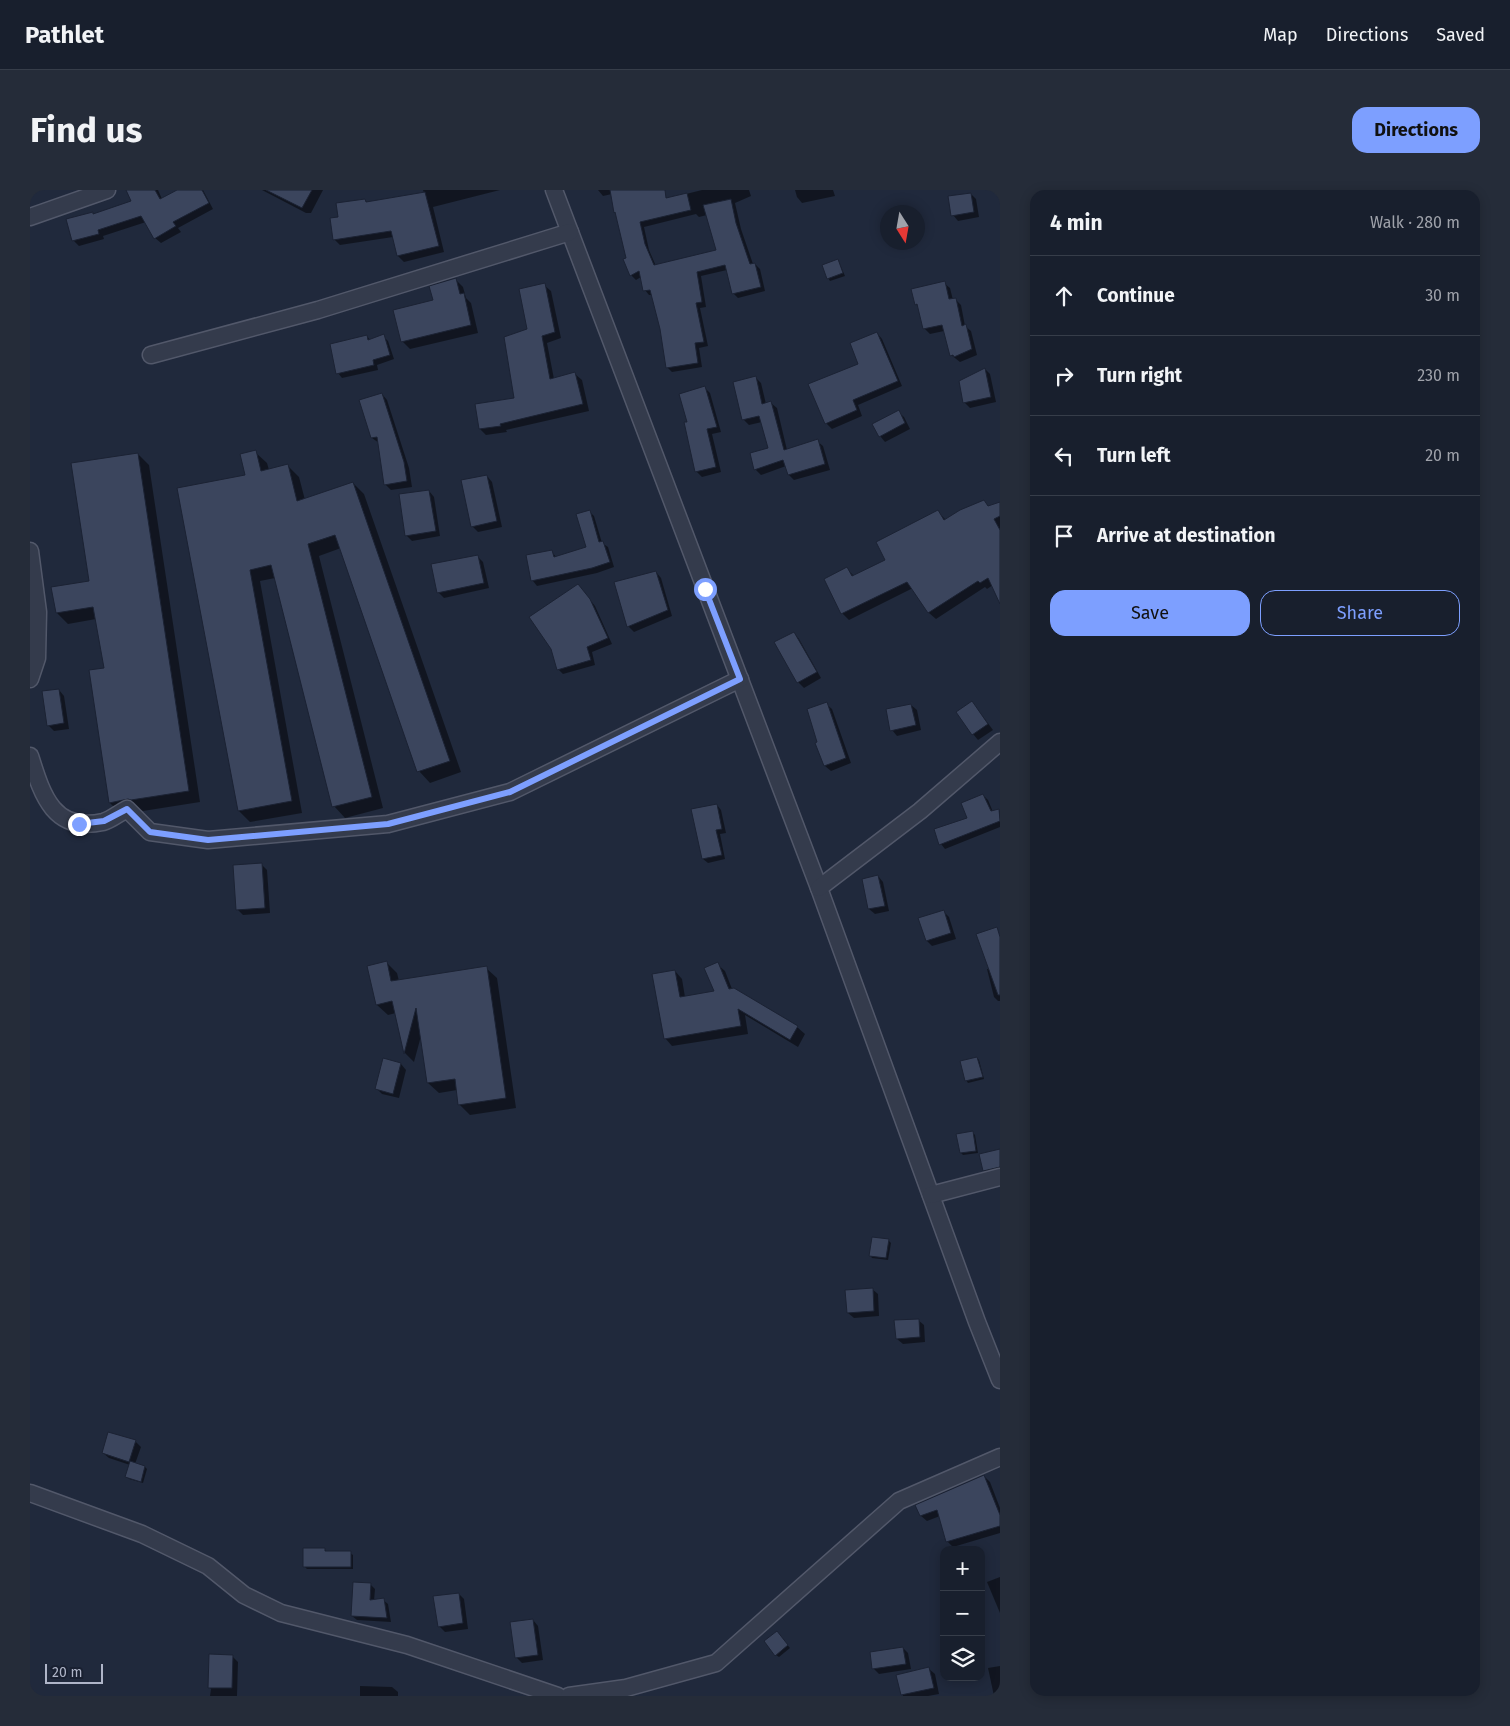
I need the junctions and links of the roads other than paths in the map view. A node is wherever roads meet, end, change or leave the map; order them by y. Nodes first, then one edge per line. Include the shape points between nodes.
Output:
1 (107, 190) edge
2 (554, 190) edge
3 (30, 217) edge
4 (570, 232) junction
5 (151, 355) dead end
6 (30, 552) edge
7 (740, 679) junction
8 (30, 680) edge
9 (1000, 742) edge
10 (30, 756) edge
11 (819, 888) junction
12 (1000, 1177) edge
13 (931, 1195) junction
14 (1000, 1380) edge
15 (1000, 1457) edge
16 (30, 1493) edge
17 (558, 1696) edge
18 (569, 1696) edge

1 - 3 street
2 - 4 street
4 - 5 street via 318,310
4 - 7 street
6 - 8 street via 38,612 37,658
7 - 10 street via 510,792 388,824 208,840 150,832 127,809 104,821 79,824 56,813 40,787
7 - 11 street
9 - 11 street via 920,811
11 - 13 street
12 - 13 street
13 - 14 street
15 - 18 street via 899,1501 716,1663 626,1688
16 - 17 street via 142,1534 208,1566 244,1595 281,1614 407,1645

